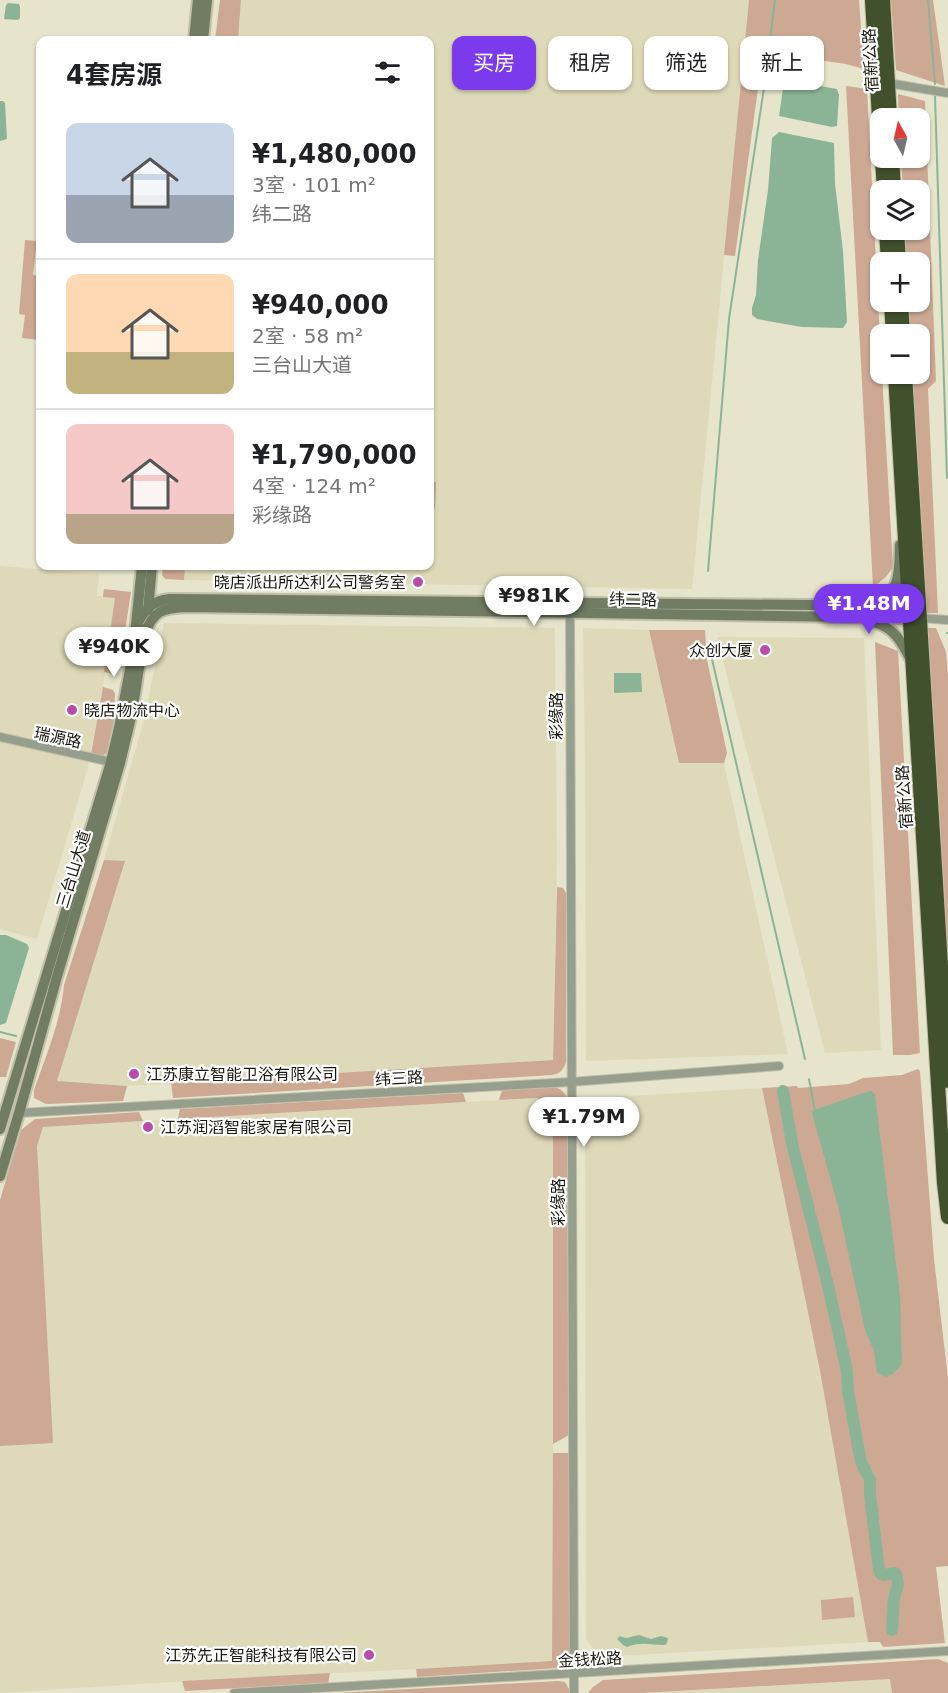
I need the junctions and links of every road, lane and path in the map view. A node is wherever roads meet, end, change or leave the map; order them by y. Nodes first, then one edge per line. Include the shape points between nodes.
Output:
1 (198, 0) edge
2 (207, 0) edge
3 (872, 0) edge
4 (883, 0) edge
5 (194, 36) edge
6 (203, 36) edge
7 (888, 83) junction
8 (948, 93) edge
9 (878, 108) edge
10 (889, 108) edge
11 (896, 384) edge
12 (905, 384) edge
13 (901, 470) junction
14 (148, 570) edge
15 (149, 570) edge
16 (151, 570) edge
17 (254, 599) junction
18 (837, 606) junction
19 (148, 608) junction
20 (570, 608) junction
21 (913, 614) junction
22 (822, 617) junction
23 (948, 620) edge
24 (140, 631) junction
25 (913, 664) junction
26 (0, 737) edge
27 (111, 762) junction
28 (939, 934) edge
29 (947, 1053) edge
30 (779, 1066) dead end
31 (948, 1080) edge
32 (571, 1082) junction
33 (20, 1113) junction
34 (0, 1129) edge
35 (0, 1176) edge
36 (948, 1217) edge
37 (948, 1651) edge
38 (574, 1673) junction
39 (234, 1693) edge
40 (574, 1693) edge

1 - 5 street
2 - 6 street
3 - 9 highway, 宿新公路
4 - 7 highway, 宿新公路
7 - 8 street
7 - 10 highway, 宿新公路
11 - 13 highway, 宿新公路
12 - 21 highway, 宿新公路
13 - 18 street via 896,586 875,600
13 - 21 highway, 宿新公路
14 - 24 street, 三台山大道
15 - 19 street
16 - 17 street via 157,587 164,592 229,594
17 - 19 street, 纬二路 via 169,599 156,601
17 - 20 street, 纬二路
18 - 20 street, 纬二路
18 - 21 street, 纬二路
19 - 24 street via 140,617
20 - 22 street, 纬二路
20 - 24 street, 纬二路 via 173,608 161,610
20 - 32 street, 彩缘路
21 - 22 street, 纬二路
21 - 23 street
21 - 25 highway, 宿新公路
21 - 28 highway, 宿新公路
22 - 25 street via 882,624 896,634
24 - 27 street, 三台山大道
24 - 33 street, 三台山大道 via 132,713 120,764
25 - 28 highway, 宿新公路
26 - 27 street, 瑞源路
27 - 34 street, 三台山大道
28 - 29 highway, 宿新公路
28 - 36 highway, 宿新公路
29 - 31 highway, 宿新公路
30 - 32 street, 纬三路
32 - 33 street, 纬三路
32 - 38 street, 彩缘路
33 - 35 street, 三台山大道
37 - 38 street, 金钱松路
38 - 39 street, 金钱松路
38 - 40 street, 彩缘路

